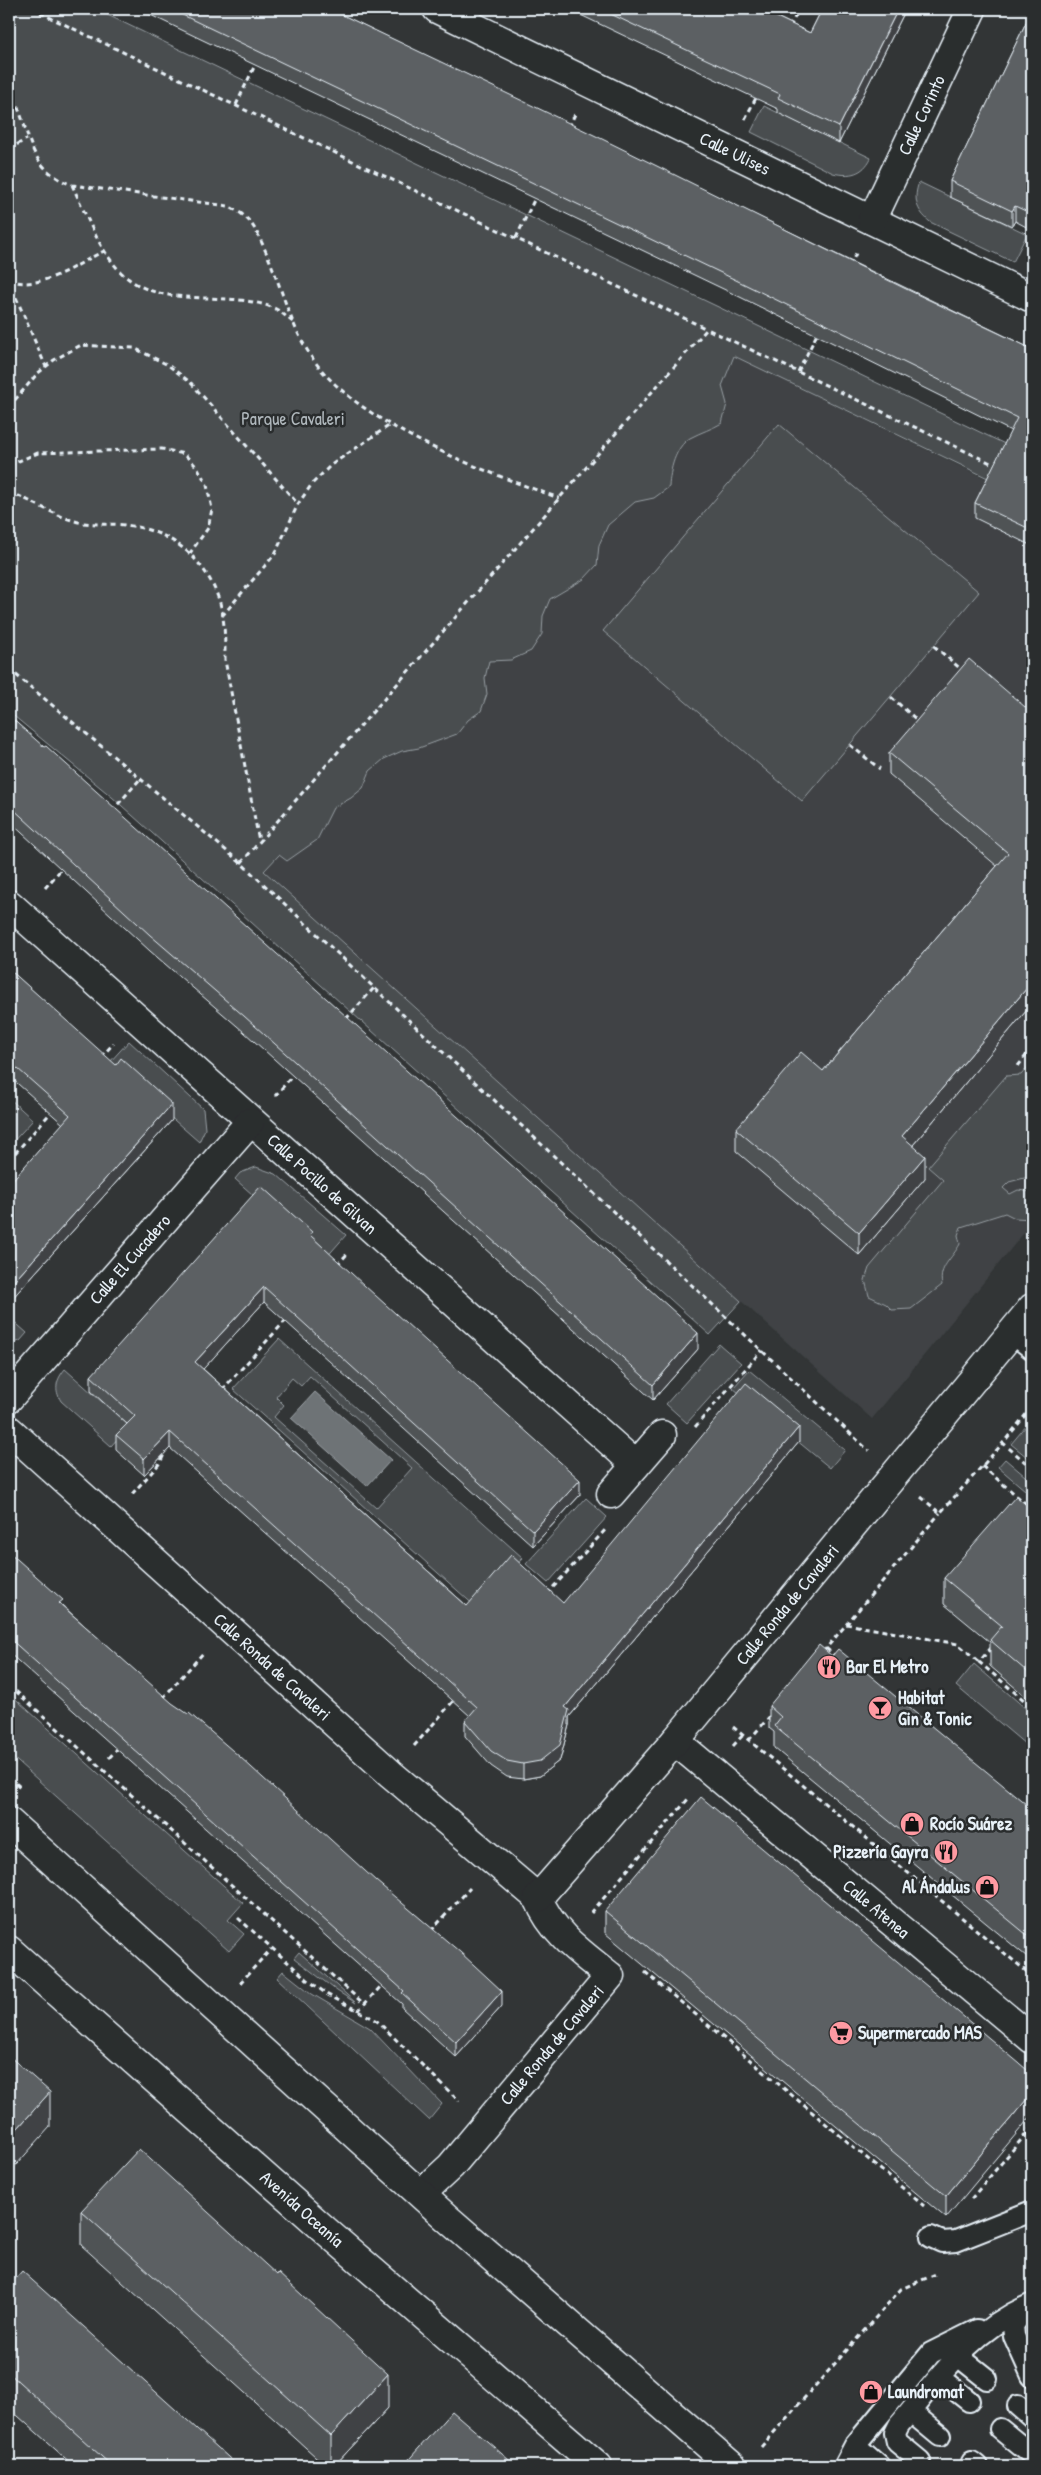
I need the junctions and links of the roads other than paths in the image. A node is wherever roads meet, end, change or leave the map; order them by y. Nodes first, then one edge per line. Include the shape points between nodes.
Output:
1 (437, 9) edge
2 (972, 9) edge
3 (872, 220) junction
4 (1032, 298) edge
5 (15, 909) edge
6 (250, 1122) junction
7 (1032, 1308) edge
8 (1022, 1341) edge
9 (9, 1398) edge
10 (9, 1430) edge
11 (662, 1435) road end
12 (636, 1465) junction
13 (611, 1494) road end
14 (675, 1741) junction
15 (9, 1822) edge
16 (538, 1898) junction
17 (9, 1950) edge
18 (1032, 2039) edge
19 (422, 2193) junction
20 (1032, 2211) edge
21 (931, 2237) dead end
22 (1030, 2305) edge
23 (999, 2319) junction
24 (958, 2356) junction
25 (1032, 2376) edge
26 (940, 2378) junction
27 (987, 2379) dead end
28 (969, 2401) dead end
29 (910, 2412) junction
30 (1000, 2429) dead end
31 (940, 2436) dead end
32 (855, 2445) junction
33 (1032, 2455) edge
34 (920, 2461) dead end
35 (598, 2466) edge
36 (732, 2466) edge
37 (844, 2466) edge
38 (879, 2466) edge
39 (1028, 2466) edge

1 - 3 street, Calle Ulises
2 - 3 street, Calle Corinto
3 - 4 street, Calle Ulises
5 - 6 street, Calle Pocillo de Gilvan
6 - 9 street, Calle El Cucadero
6 - 12 street, Calle Pocillo de Gilvan
7 - 8 street, Calle Ronda de Cavaleri
8 - 14 street, Calle Ronda de Cavaleri via 895,1475
10 - 16 street, Calle Ronda de Cavaleri via 391,1774
11 - 12 street
12 - 13 street
14 - 16 street, Calle Ronda de Cavaleri
14 - 18 street, Calle Atenea
15 - 19 street
16 - 19 street, Calle Ronda de Cavaleri via 545,1916 558,1933 610,1976 451,2166
17 - 35 street, Avenida Oceanía
19 - 36 street
20 - 21 lane via 956,2241 942,2242
22 - 23 lane
22 - 25 lane via 1013,2325 1014,2336
23 - 24 lane
23 - 32 lane via 931,2352
24 - 26 lane
24 - 27 lane
26 - 28 lane
26 - 29 lane
29 - 31 lane
29 - 34 lane via 894,2433 897,2442
30 - 33 lane
32 - 37 lane
32 - 38 lane
33 - 39 lane

